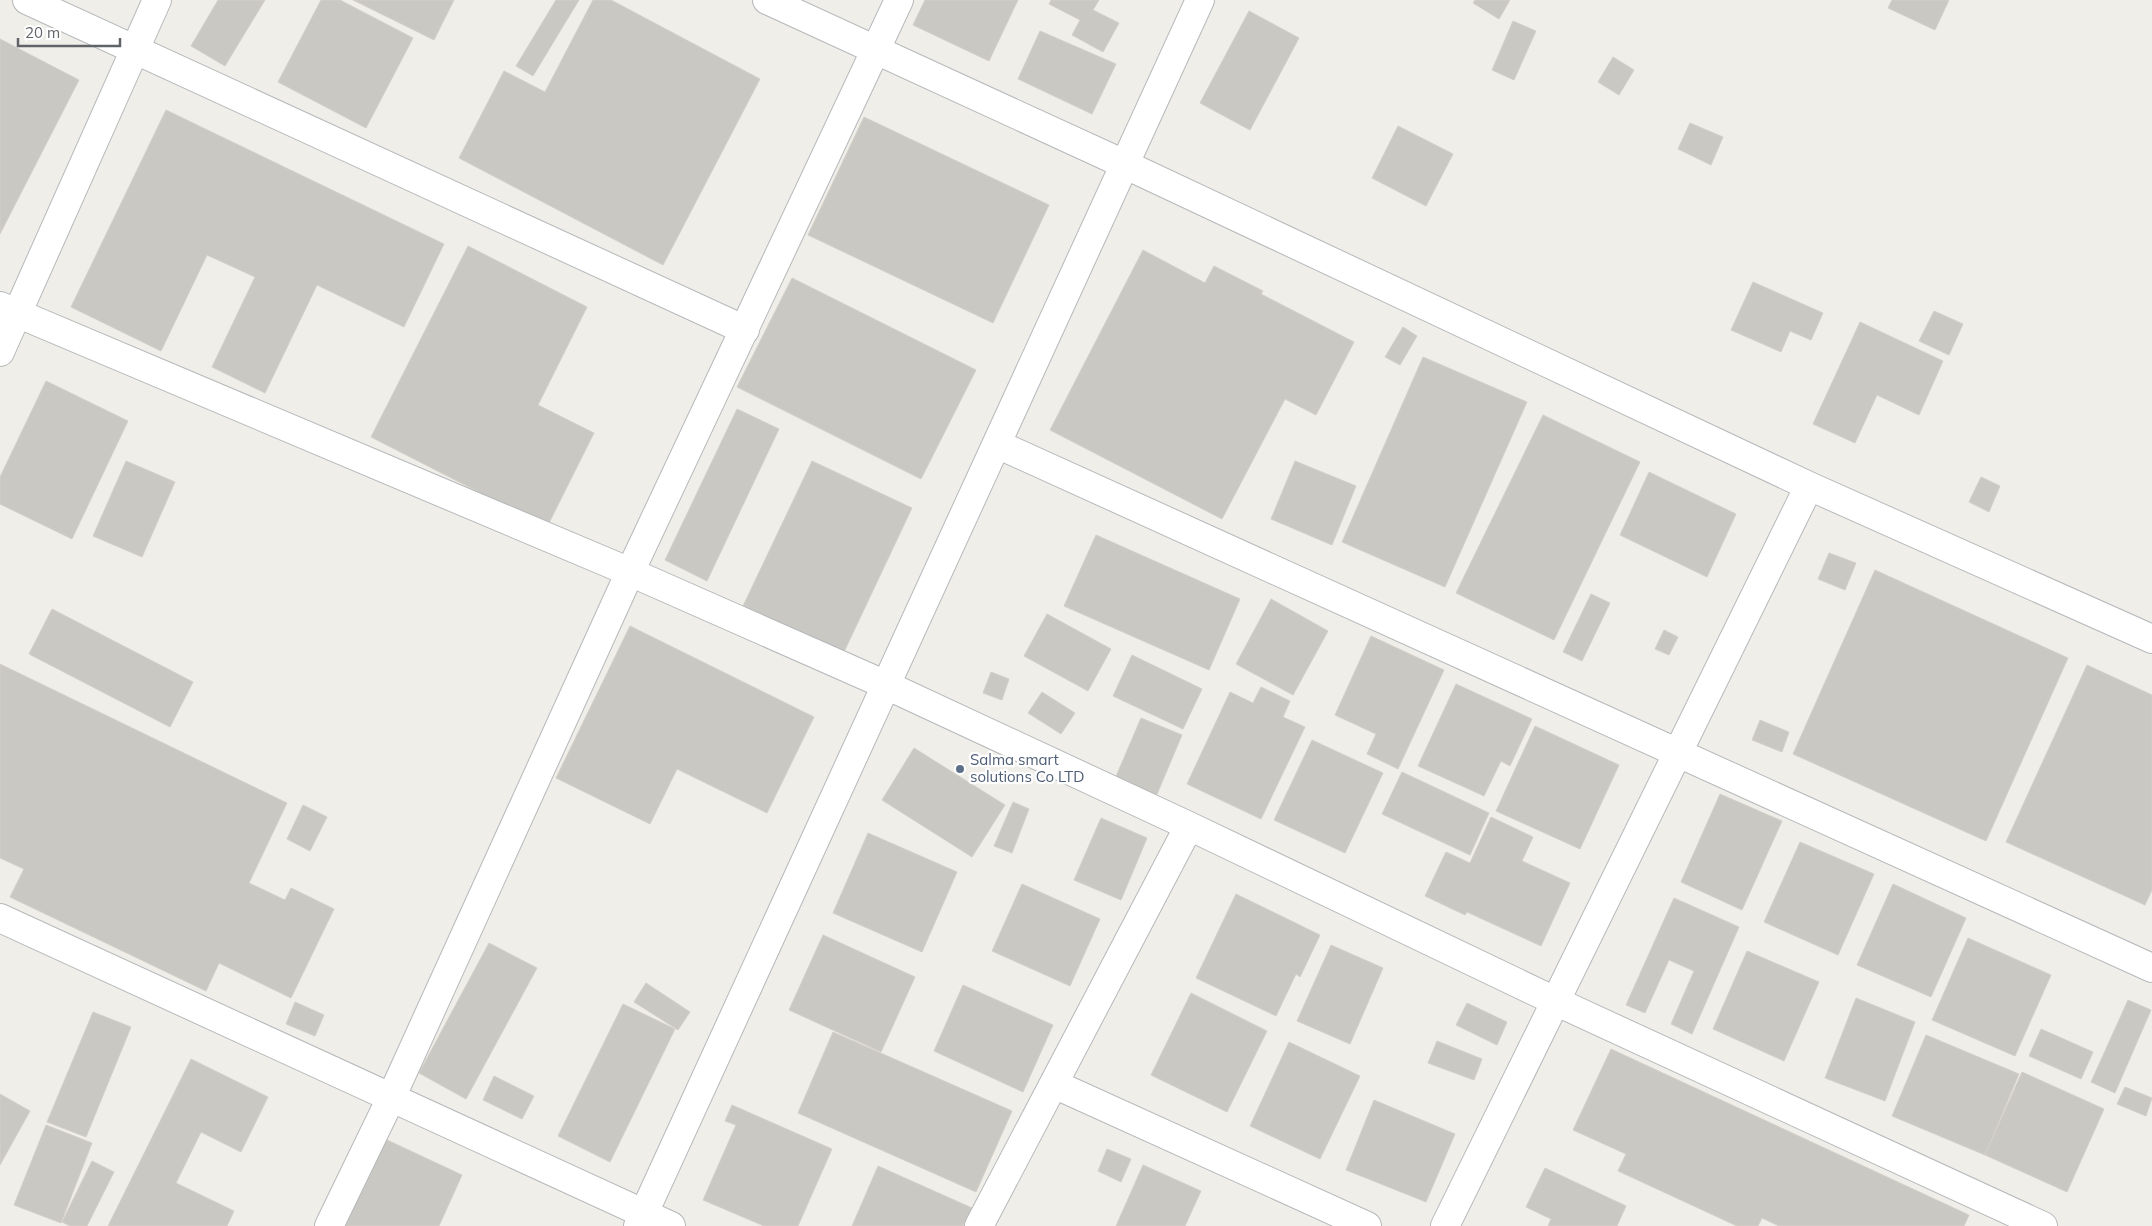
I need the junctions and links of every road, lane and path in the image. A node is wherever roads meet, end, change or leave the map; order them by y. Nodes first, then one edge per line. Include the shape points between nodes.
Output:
1 (27, 0) edge
2 (157, 0) edge
3 (767, 0) edge
4 (899, 0) edge
5 (1200, 0) edge
6 (134, 50) junction
7 (876, 50) junction
8 (1124, 164) junction
9 (8, 310) edge
10 (745, 330) junction
11 (0, 352) edge
12 (997, 444) junction
13 (1809, 486) junction
14 (630, 572) junction
15 (2152, 639) edge
16 (886, 685) junction
17 (1677, 754) junction
18 (1190, 826) junction
19 (0, 918) edge
20 (2152, 968) edge
21 (1555, 1002) junction
22 (1054, 1084) junction
23 (391, 1098) junction
24 (641, 1220) edge
25 (329, 1226) edge
26 (670, 1226) edge
27 (979, 1226) edge
28 (1367, 1226) edge
29 (1445, 1226) edge
30 (2044, 1226) edge

1 - 6 street
2 - 6 street
3 - 7 street
4 - 7 street
5 - 8 street
6 - 9 street
6 - 10 street
7 - 8 street
7 - 10 street
8 - 12 street
8 - 13 street
9 - 11 street
9 - 14 street
10 - 14 street
12 - 16 street
12 - 17 street
13 - 15 street
13 - 17 street
14 - 16 street
14 - 23 street
16 - 18 street
16 - 24 street
17 - 20 street
17 - 21 street
18 - 21 street
18 - 22 street
19 - 23 street
21 - 29 street
21 - 30 street
22 - 27 street
22 - 28 street
23 - 24 street
23 - 25 street
24 - 26 street

